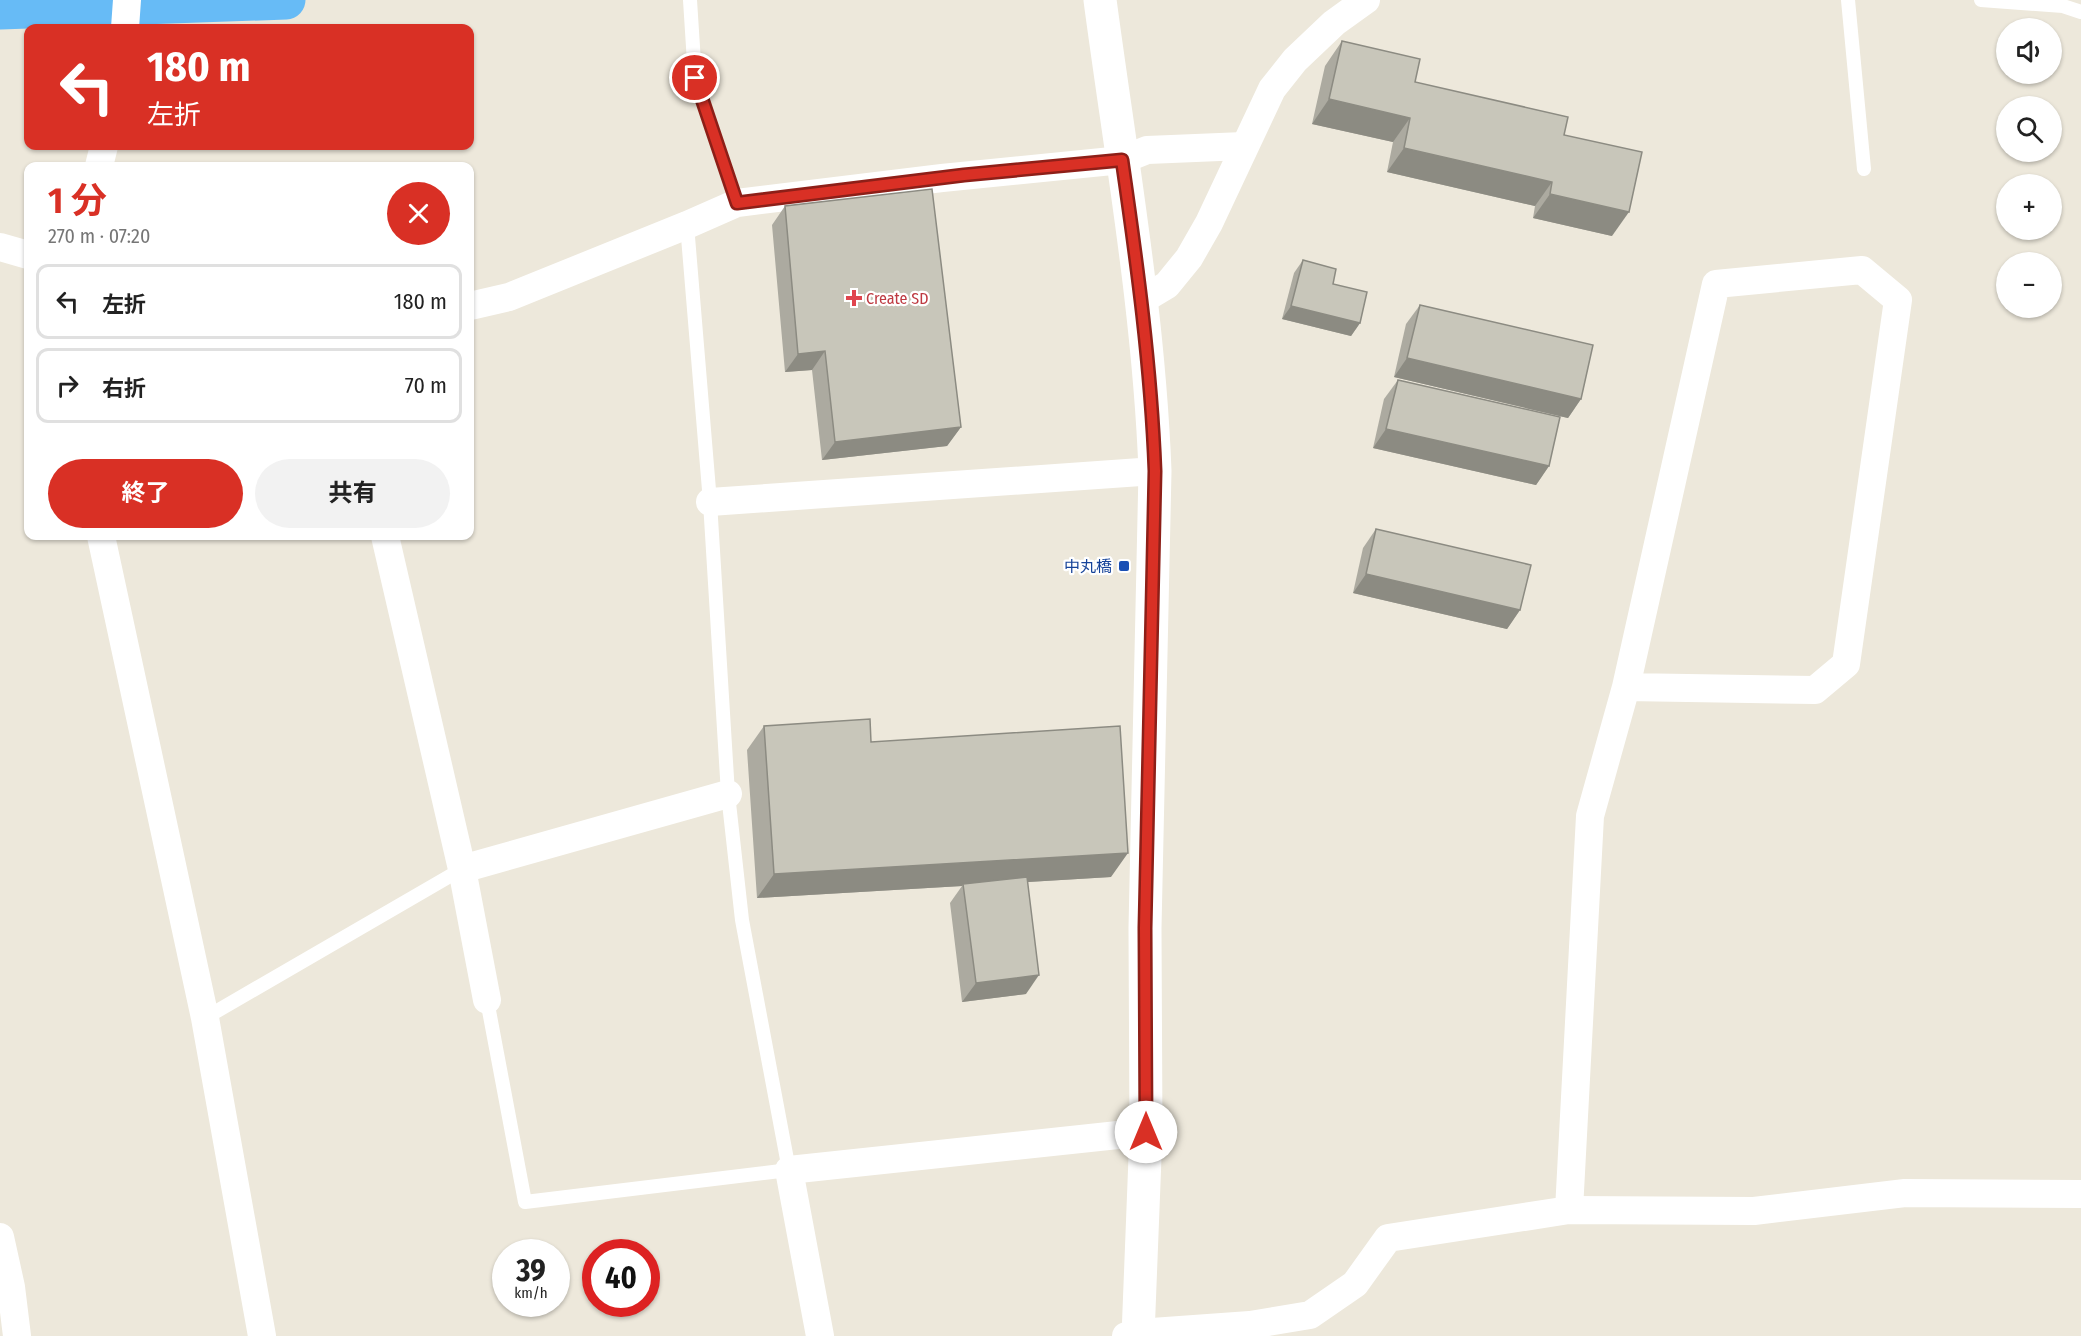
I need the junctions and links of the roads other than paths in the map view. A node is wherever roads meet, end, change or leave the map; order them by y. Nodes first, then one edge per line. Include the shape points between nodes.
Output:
1 (1100, 0) edge
2 (1366, 0) edge
3 (1848, 0) edge
4 (1981, 0) edge
5 (690, 5) edge
6 (2081, 12) edge
7 (1244, 146) junction
8 (1122, 160) junction
9 (1864, 169) dead end
10 (737, 203) junction
11 (687, 225) junction
12 (0, 247) edge
13 (24, 254) edge
14 (1142, 300) junction
15 (474, 305) edge
16 (1155, 471) junction
17 (710, 502) junction
18 (102, 540) edge
19 (386, 540) edge
20 (1626, 687) junction
21 (728, 794) junction
22 (462, 869) junction
23 (487, 1000) joint
24 (205, 1018) junction
25 (1146, 1132) junction
26 (789, 1170) junction
27 (2081, 1194) edge
28 (1569, 1210) junction
29 (0, 1237) edge
30 (1134, 1335) edge
31 (17, 1336) edge
32 (262, 1336) edge
33 (820, 1336) edge

1 - 8 street
2 - 7 street via 1334,23 1295,60 1272,89
3 - 9 lane
4 - 6 lane via 2062,6
5 - 10 lane via 695,78
7 - 8 street via 1147,150
7 - 14 street via 1189,258 1167,285
8 - 10 street
8 - 14 street
10 - 11 street
11 - 15 street via 509,297
11 - 17 lane
12 - 13 street
14 - 16 street
16 - 17 street
16 - 25 street via 1145,928
17 - 21 lane
18 - 24 street
19 - 22 street
20 - 20 street via 1716,284 1862,270 1898,300 1846,664 1815,690
20 - 28 street via 1590,816
21 - 22 street
21 - 26 lane via 742,920
22 - 23 street
22 - 24 lane
23 - 26 lane via 525,1202
24 - 32 street
25 - 26 street
25 - 30 street
26 - 33 street
27 - 28 street via 1905,1193 1754,1211
28 - 30 street via 1388,1238 1355,1284 1310,1315 1251,1325
29 - 31 street

